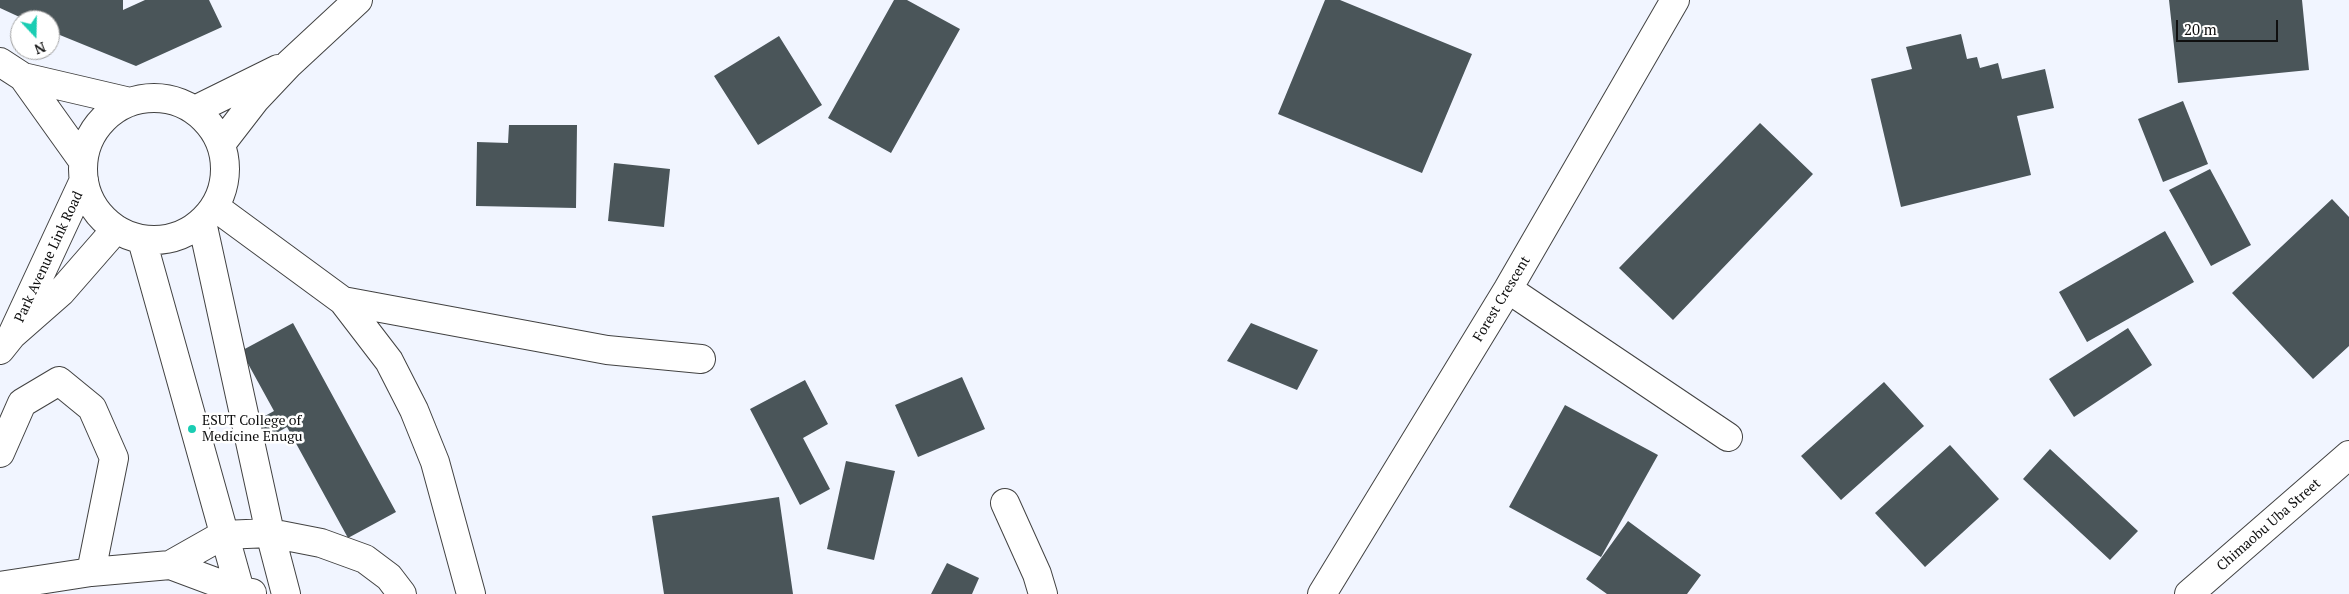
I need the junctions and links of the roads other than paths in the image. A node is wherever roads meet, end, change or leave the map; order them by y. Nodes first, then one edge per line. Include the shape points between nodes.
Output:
1 (358, 0) edge
2 (1675, 0) edge
3 (0, 62) edge
4 (289, 64) junction
5 (23, 77) junction
6 (130, 102) junction
7 (195, 110) junction
8 (221, 144) junction
9 (84, 170) junction
10 (208, 215) junction
11 (116, 229) junction
12 (142, 240) junction
13 (1508, 289) junction
14 (343, 301) junction
15 (6, 342) edge
16 (701, 359) dead end
17 (1728, 438) dead end
18 (0, 453) edge
19 (2349, 455) edge
20 (1005, 503) dead end
21 (270, 533) junction
22 (223, 535) junction
23 (170, 565) junction
24 (91, 572) junction
25 (0, 586) edge
26 (246, 593) edge
27 (286, 594) edge
28 (402, 594) edge
29 (471, 594) edge
30 (1042, 594) edge
31 (1322, 594) edge
32 (2189, 594) edge

1 - 4 street
2 - 13 street, Forest Crescent
3 - 5 street
4 - 7 street
4 - 8 street via 255,100
5 - 6 street
5 - 9 street
6 - 7 street via 164,99
6 - 9 street via 96,129 90,139
7 - 8 street via 211,125
8 - 10 street via 225,155 225,179
9 - 11 street via 86,192 98,213
9 - 15 street, Park Avenue Link Road
10 - 12 street via 174,238
10 - 14 street
10 - 21 street
11 - 12 street
11 - 15 street, Park Avenue Link Road via 61,292
12 - 22 street
13 - 17 street
13 - 31 street, Forest Crescent
14 - 16 street via 607,350
14 - 29 street via 390,361 414,410 435,462
18 - 24 street via 22,403 59,381 92,408 114,458
19 - 32 street, Chimaobu Uba Street
20 - 30 street via 1037,574
21 - 22 street
21 - 27 street
21 - 28 street via 321,543 365,559 389,577
22 - 23 street
22 - 26 street
23 - 24 street
23 - 26 street
24 - 25 street

